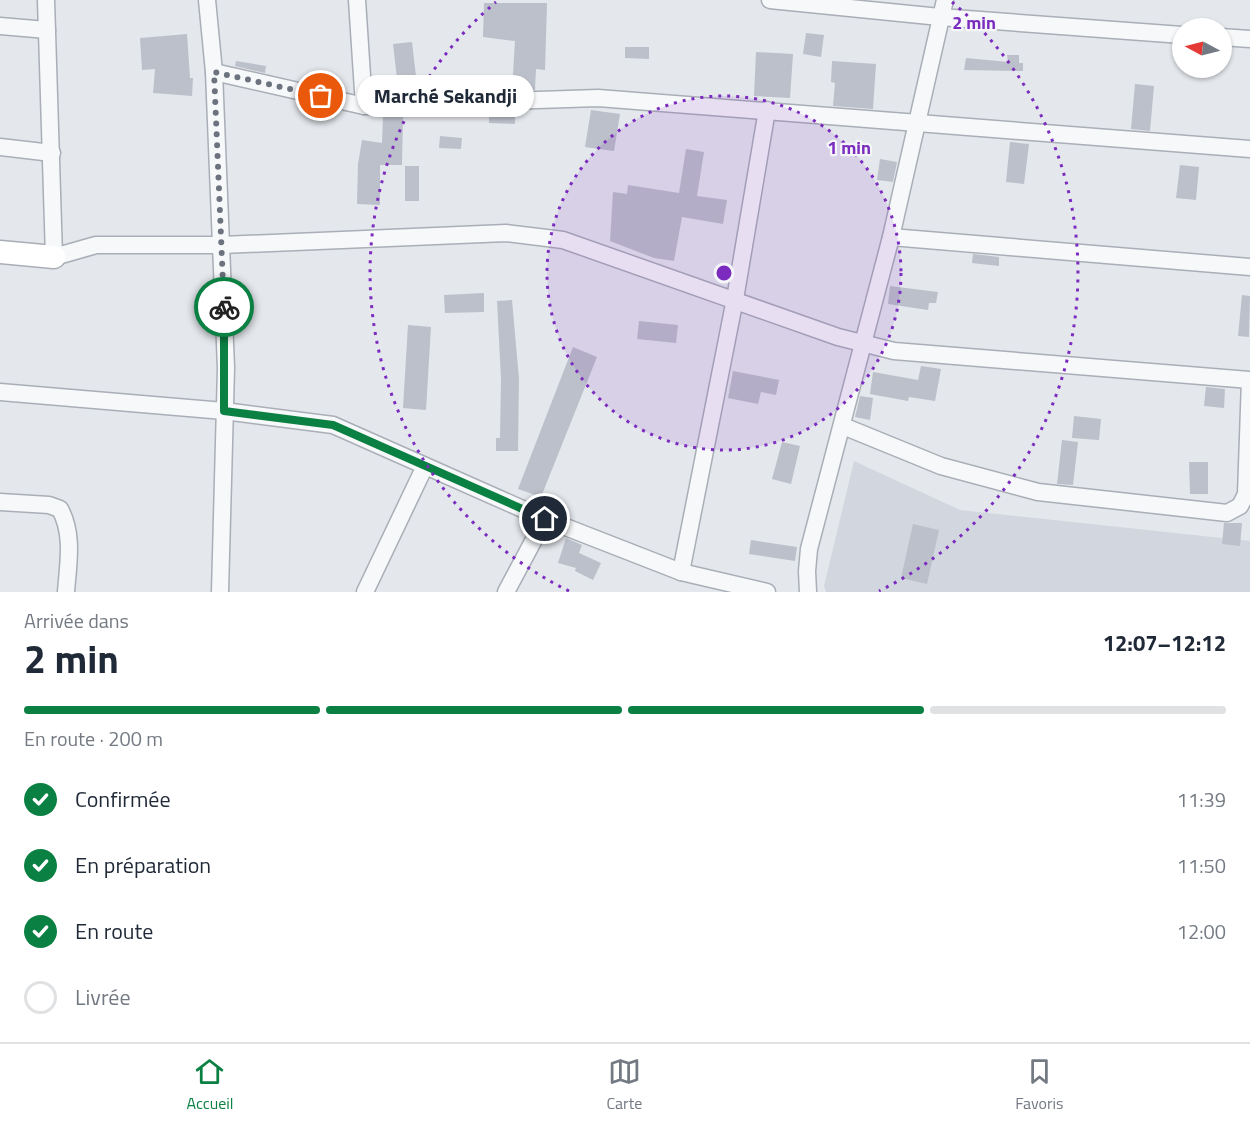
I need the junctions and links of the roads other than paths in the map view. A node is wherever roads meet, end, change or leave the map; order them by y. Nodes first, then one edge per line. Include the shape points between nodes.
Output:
1 (46, 0) edge
2 (207, 0) edge
3 (357, 0) edge
4 (770, 0) edge
5 (945, 0) edge
6 (940, 17) junction
7 (0, 26) edge
8 (47, 30) junction
9 (1172, 34) edge
10 (1232, 38) edge
11 (1250, 39) edge
12 (214, 72) junction
13 (364, 106) junction
14 (768, 110) junction
15 (916, 125) junction
16 (0, 147) edge
17 (1250, 149) edge
18 (52, 153) junction
19 (891, 237) junction
20 (222, 245) junction
21 (0, 252) edge
22 (54, 257) junction
23 (1250, 267) edge
24 (735, 299) junction
25 (865, 344) junction
26 (0, 392) edge
27 (224, 411) junction
28 (843, 426) junction
29 (425, 466) junction
30 (0, 502) edge
31 (545, 519) junction
32 (681, 572) junction
33 (66, 592) edge
34 (220, 592) edge
35 (365, 592) edge
36 (506, 592) edge
37 (767, 592) edge
38 (808, 592) edge

1 - 8 street
2 - 12 street
3 - 13 street
4 - 6 street
5 - 6 street
6 - 9 street
6 - 15 street
7 - 8 street
8 - 18 street
10 - 11 street
12 - 13 street
12 - 20 street
13 - 14 street via 598,98
14 - 15 street
14 - 24 street
15 - 17 street
15 - 19 street
16 - 18 street
18 - 22 street
19 - 23 street
19 - 25 street
20 - 22 street via 96,245
20 - 24 street via 529,234 563,240
20 - 27 street
21 - 22 street
24 - 25 street
24 - 32 street
25 - 28 street
25 - 28 street via 920,354 1250,380 1245,494 1240,506 1227,513 1038,492 941,466
26 - 27 street
27 - 29 street via 333,425
27 - 34 street
28 - 38 street via 809,549
29 - 31 street
29 - 35 street
30 - 33 street via 60,509 70,538
31 - 32 street
31 - 36 street
32 - 37 street

